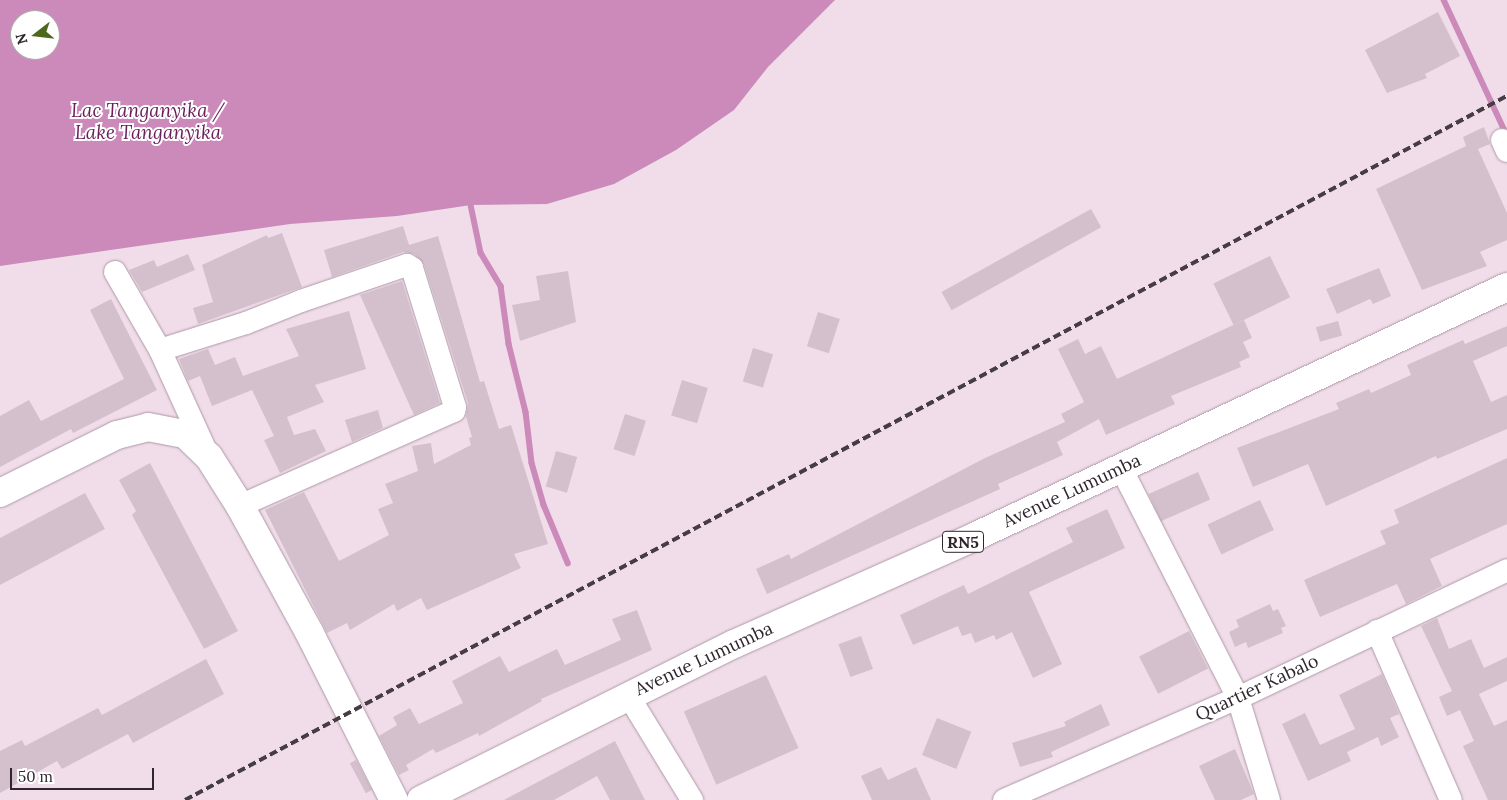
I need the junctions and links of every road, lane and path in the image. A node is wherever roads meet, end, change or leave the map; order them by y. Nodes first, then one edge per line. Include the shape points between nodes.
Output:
1 (115, 272) dead end
2 (1507, 287) edge
3 (160, 350) junction
4 (209, 457) junction
5 (1121, 468) junction
6 (0, 493) edge
7 (240, 506) junction
8 (1507, 570) edge
9 (1377, 631) junction
10 (628, 695) junction
11 (1238, 698) junction
12 (394, 800) edge
13 (421, 800) edge
14 (692, 800) edge
15 (1004, 800) edge
16 (1269, 800) edge
17 (1451, 800) edge

1 - 3 street
2 - 5 main road, Avenue Lumumba / RN5
3 - 4 street
3 - 7 street via 407,265 412,268 456,407 454,411
4 - 6 main road via 185,434 148,427 117,435
4 - 7 main road
5 - 10 main road, Avenue Lumumba / RN5
5 - 11 street
7 - 12 main road via 309,632
8 - 9 street, Quartier Kabalo
9 - 11 street, Quartier Kabalo
9 - 17 street
10 - 13 main road, Avenue Lumumba / RN5
10 - 14 street
11 - 15 street, Quartier Kabalo
11 - 16 street

